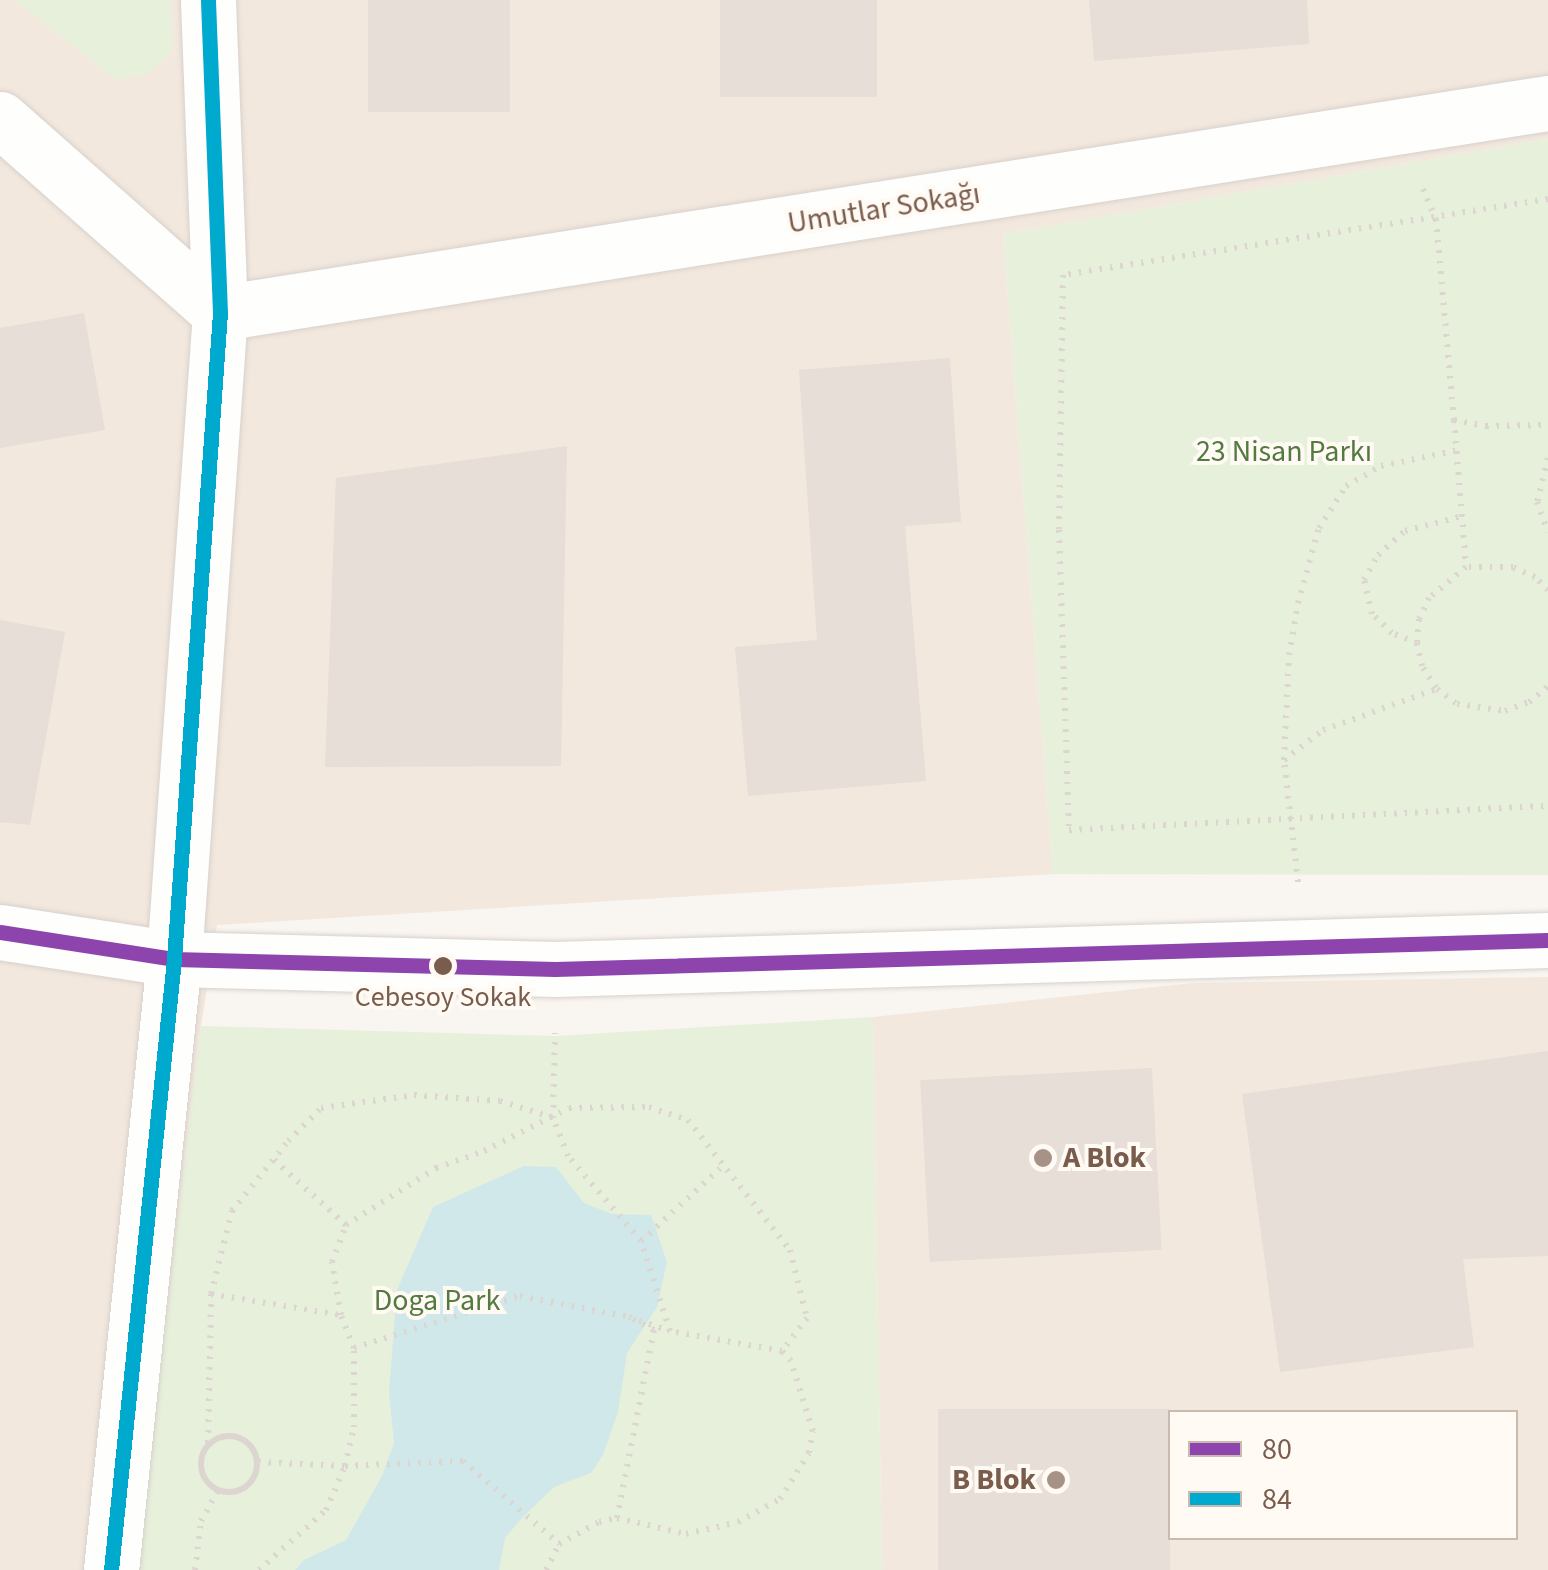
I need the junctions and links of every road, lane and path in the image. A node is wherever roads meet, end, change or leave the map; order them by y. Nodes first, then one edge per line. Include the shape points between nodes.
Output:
1 (208, 0) edge
2 (1548, 103) edge
3 (0, 119) edge
4 (1548, 199) edge
5 (1436, 219) junction
6 (220, 313) junction
7 (1454, 420) junction
8 (1548, 424) edge
9 (1459, 450) junction
10 (1548, 458) edge
11 (1462, 516) junction
12 (1548, 532) edge
13 (1466, 567) junction
14 (1547, 586) edge
15 (1417, 643) junction
16 (1548, 686) edge
17 (1438, 689) junction
18 (1284, 760) junction
19 (1548, 806) edge
20 (1294, 818) junction
21 (0, 932) edge
22 (1548, 940) edge
23 (1302, 947) junction
24 (174, 959) junction
25 (555, 968) junction
26 (553, 1118) junction
27 (274, 1160) junction
28 (724, 1165) junction
29 (346, 1226) junction
30 (641, 1241) junction
31 (210, 1294) junction
32 (342, 1315) junction
33 (629, 1318) junction
34 (670, 1331) junction
35 (354, 1348) junction
36 (782, 1351) junction
37 (208, 1444) junction
38 (258, 1462) junction
39 (344, 1466) junction
40 (218, 1490) junction
41 (617, 1518) junction
42 (559, 1544) junction
43 (112, 1570) edge
44 (195, 1570) edge
45 (259, 1570) edge
46 (546, 1570) edge

1 - 6 street
2 - 6 street, Umutlar Sokağı
3 - 6 street
4 - 5 path
5 - 7 path
5 - 20 path via 1063,275 1058,530 1069,830
6 - 24 street
7 - 8 path
7 - 9 path
9 - 11 path
9 - 18 path via 1369,473 1346,486 1319,528 1289,655
10 - 12 path via 1537,502
11 - 13 path
11 - 15 path via 1405,532 1378,555 1364,580 1372,614 1392,633
13 - 14 path via 1514,567
13 - 15 path via 1429,598
15 - 17 path
16 - 17 path via 1505,710 1456,704
17 - 18 path via 1324,730
18 - 20 path
19 - 20 path
20 - 23 path
21 - 24 street
22 - 23 street
23 - 25 street
24 - 25 street
24 - 43 street
25 - 26 path
26 - 27 path via 500,1101 414,1095 321,1108
26 - 28 path via 570,1108 650,1107 688,1120
26 - 29 path via 436,1168
26 - 30 path via 568,1156
27 - 29 path
27 - 31 path via 232,1211
28 - 30 path
28 - 36 path via 790,1250 808,1318
29 - 32 path via 332,1262
30 - 34 path
31 - 32 path
31 - 37 path
32 - 35 path
33 - 34 path
33 - 35 path via 520,1296
33 - 41 path via 654,1330
34 - 36 path
35 - 39 path via 354,1427
36 - 41 path via 813,1431 809,1454 780,1499 738,1522 686,1534
37 - 38 path via 224,1435 242,1439
37 - 40 path via 201,1469
38 - 39 path
38 - 40 path via 246,1486
39 - 42 path via 463,1460
39 - 45 path via 326,1510
40 - 44 path via 201,1521
41 - 42 path
42 - 46 path

